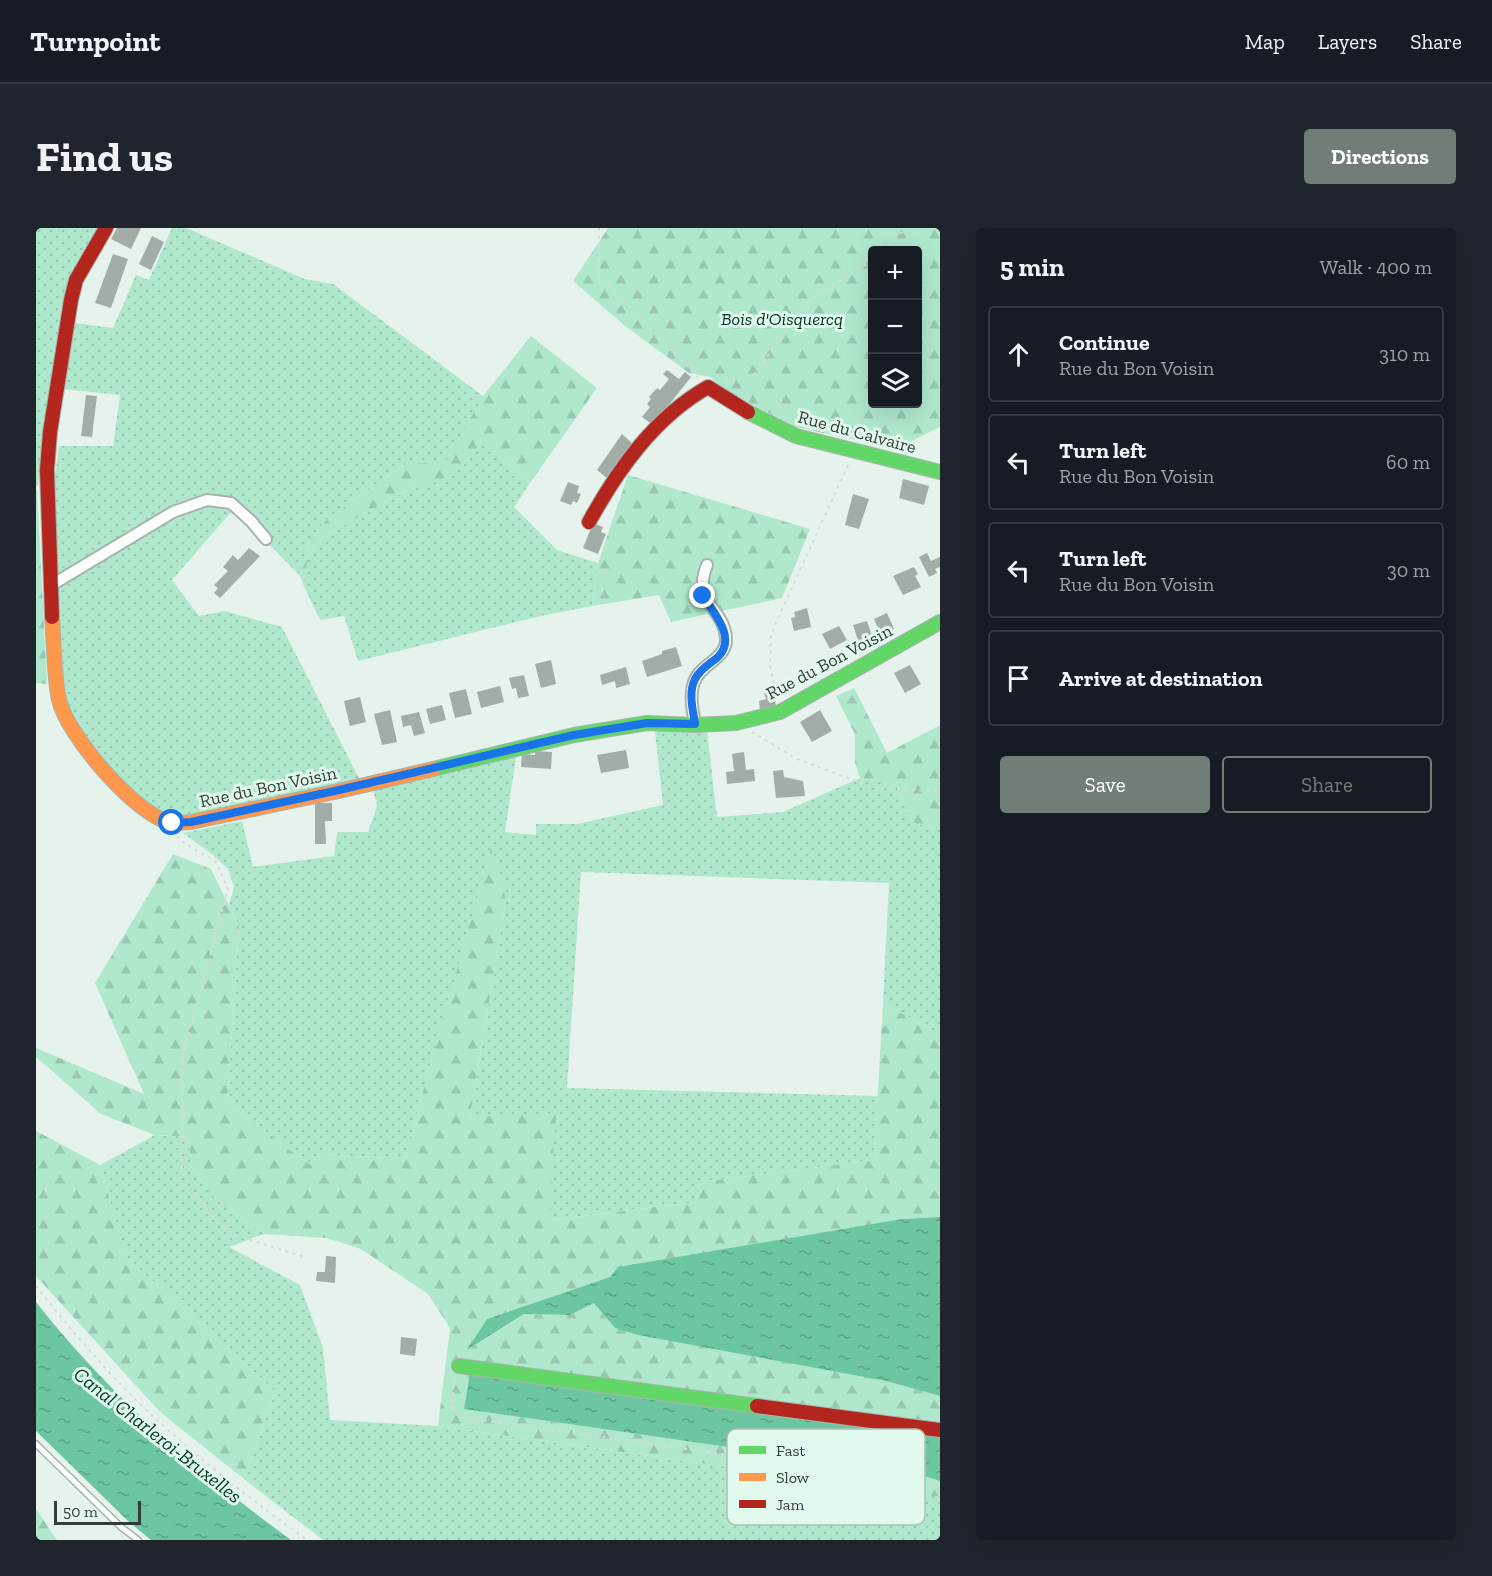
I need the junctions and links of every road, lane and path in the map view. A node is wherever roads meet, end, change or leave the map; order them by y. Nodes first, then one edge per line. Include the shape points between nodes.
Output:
1 (106, 228) edge
2 (599, 228) edge
3 (906, 228) edge
4 (889, 246) edge
5 (868, 264) edge
6 (708, 387) junction
7 (855, 451) junction
8 (940, 472) edge
9 (589, 522) dead end
10 (266, 539) dead end
11 (707, 565) dead end
12 (50, 586) junction
13 (940, 622) edge
14 (780, 712) junction
15 (736, 723) junction
16 (695, 724) junction
17 (940, 792) edge
18 (172, 823) junction
19 (305, 1257) dead end
20 (36, 1286) edge
21 (459, 1366) joint
22 (940, 1430) edge
23 (36, 1444) edge
24 (727, 1455) edge
25 (925, 1483) edge
26 (940, 1488) edge
27 (138, 1540) edge
28 (307, 1540) edge

1 - 12 street via 76,280 60,366 47,470
2 - 6 path via 599,276
3 - 4 path
5 - 6 path via 806,302 755,374
6 - 7 street, Rue du Calvaire via 796,436
6 - 9 street via 664,418 608,487
7 - 8 street, Rue du Calvaire
7 - 14 path via 771,634 770,666
10 - 12 street via 231,503 207,500 173,512
11 - 16 street via 703,596 720,621 726,640 724,650 694,681 691,697
12 - 18 street via 59,701 69,724 99,766 128,795
13 - 14 street, Rue du Bon Voisin
14 - 15 street, Rue du Bon Voisin
15 - 16 street, Rue du Bon Voisin
15 - 17 path via 795,758 872,787
16 - 18 street, Rue du Bon Voisin via 647,723 574,735 318,795
18 - 19 path via 180,840 216,862 228,889 182,1057 182,1172 213,1220 237,1236
20 - 28 path via 133,1396 206,1463
21 - 22 street
21 - 24 path via 451,1392 451,1405 459,1417
23 - 27 lane
25 - 26 path

